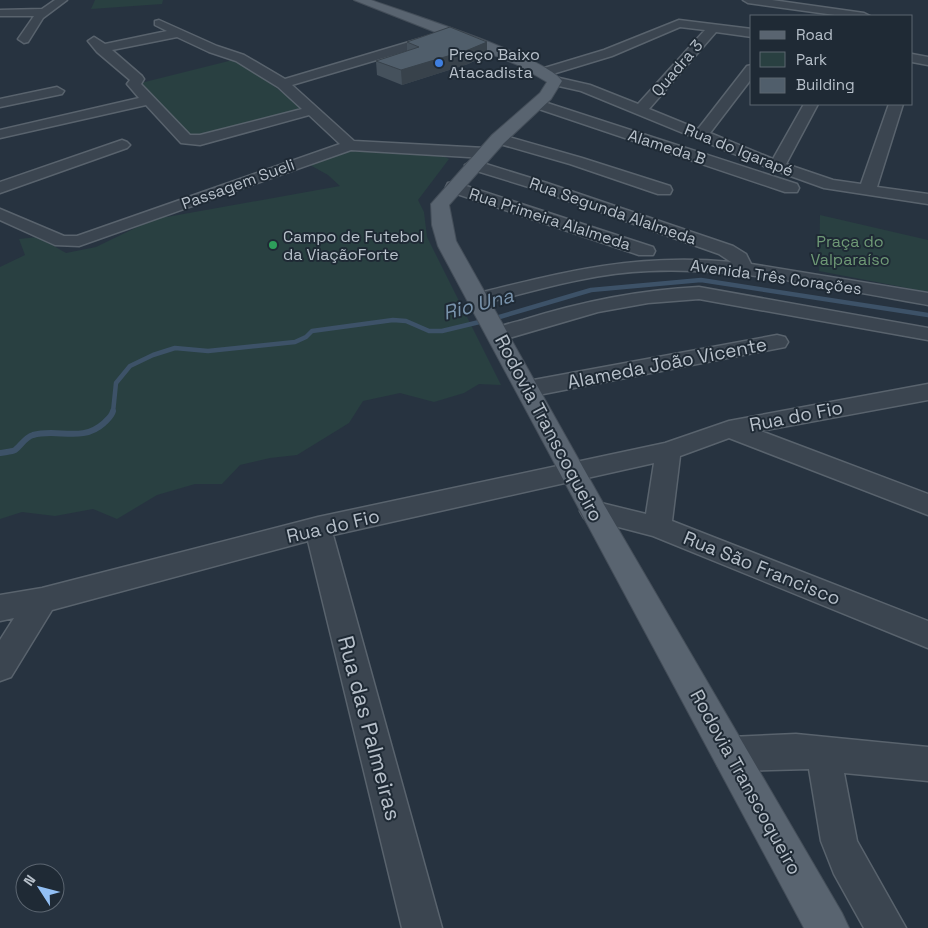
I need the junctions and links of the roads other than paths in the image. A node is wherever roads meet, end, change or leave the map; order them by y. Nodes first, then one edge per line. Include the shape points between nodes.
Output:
1 (62, 0) edge
2 (360, 0) edge
3 (748, 0) edge
4 (790, 0) edge
5 (3, 6) edge
6 (807, 8) junction
7 (43, 12) junction
8 (868, 14) edge
9 (159, 23) dead end
10 (714, 27) junction
11 (24, 33) dead end
12 (177, 33) junction
13 (750, 33) edge
14 (450, 34) junction
15 (913, 58) edge
16 (928, 61) edge
17 (750, 72) edge
18 (550, 77) junction
19 (283, 84) junction
20 (57, 91) dead end
21 (149, 100) junction
22 (0, 103) edge
23 (538, 104) junction
24 (810, 105) edge
25 (896, 105) edge
26 (641, 109) junction
27 (312, 110) junction
28 (513, 125) junction
29 (532, 131) dead end
30 (0, 134) edge
31 (701, 135) junction
32 (122, 145) dead end
33 (350, 145) junction
34 (485, 153) junction
35 (576, 161) junction
36 (639, 164) dead end
37 (777, 166) junction
38 (553, 177) junction
39 (623, 177) junction
40 (454, 187) junction
41 (0, 188) edge
42 (796, 190) dead end
43 (867, 191) junction
44 (928, 199) edge
45 (586, 202) junction
46 (515, 206) junction
47 (0, 214) edge
48 (633, 218) junction
49 (561, 222) junction
50 (610, 239) junction
51 (646, 251) dead end
52 (743, 270) junction
53 (928, 299) edge
54 (479, 302) junction
55 (498, 332) junction
56 (928, 334) edge
57 (777, 342) dead end
58 (528, 389) junction
59 (928, 392) edge
60 (891, 397) junction
61 (928, 409) edge
62 (729, 429) junction
63 (668, 451) junction
64 (574, 472) junction
65 (928, 505) edge
66 (593, 511) junction
67 (658, 527) junction
68 (318, 528) junction
69 (42, 600) junction
70 (0, 608) edge
71 (928, 635) edge
72 (0, 667) edge
73 (823, 753) junction
74 (730, 754) junction
75 (928, 764) edge
76 (422, 928) edge
77 (827, 928) edge
78 (886, 928) edge

1 - 7 street
2 - 14 main road
3 - 6 street
4 - 6 street
5 - 7 street
6 - 8 street
7 - 11 street
9 - 12 street
10 - 13 street
10 - 18 street via 674,24
10 - 26 street, Quadra 3
12 - 19 street via 240,58
12 - 21 street via 98,45 137,79 134,84
14 - 18 main road
14 - 19 street
15 - 16 street
17 - 31 street
18 - 23 main road, Rodovia Transcoqueiro via 552,88
18 - 26 street, Rua do Igarapé
19 - 27 street
20 - 22 street
21 - 27 street via 190,141
21 - 30 street
23 - 28 main road, Rodovia Transcoqueiro
23 - 42 street, Alameda B
24 - 37 street
25 - 43 street
26 - 31 street, Rua do Igarapé
27 - 33 street
28 - 29 street
28 - 34 main road, Rodovia Transcoqueiro
31 - 37 street, Rua do Igarapé
32 - 41 street
33 - 34 street, Passagem Sueli
33 - 47 street, Passagem Sueli via 79,241 61,241
34 - 35 street
34 - 38 street, Rua Segunda Alalmeda
34 - 40 main road, Rodovia Transcoqueiro
35 - 38 street
35 - 39 street
36 - 39 street
37 - 43 street, Rua do Igarapé via 830,185
38 - 45 street, Rua Segunda Alalmeda
38 - 46 street
39 - 45 street
39 - 48 street via 664,190
40 - 46 street, Rua Primeira Alalmeda
40 - 54 main road, Rodovia Transcoqueiro via 440,204 440,218 448,246
43 - 44 street, Rua do Igarapé
45 - 48 street, Rua Segunda Alalmeda
45 - 49 street
46 - 49 street, Rua Primeira Alalmeda
48 - 50 street
48 - 52 street, Rua Segunda Alalmeda via 726,250 739,258
49 - 50 street, Rua Primeira Alalmeda
50 - 51 street, Rua Primeira Alalmeda
52 - 53 street, Avenida Três Corações
52 - 54 street, Avenida Três Corações via 689,265 605,270
54 - 55 main road, Rodovia Transcoqueiro
55 - 56 street, Avenida Três Corações via 626,300 664,293 699,293
55 - 58 main road, Rodovia Transcoqueiro
57 - 58 street, Alameda João Vicente
58 - 64 main road, Rodovia Transcoqueiro
59 - 60 street, Rua do Fio
60 - 61 street
60 - 62 street, Rua do Fio
62 - 63 street, Rua do Fio
62 - 65 street
63 - 64 street, Rua do Fio
63 - 67 street
64 - 66 main road, Rodovia Transcoqueiro
64 - 68 street, Rua do Fio
66 - 67 street, Rua São Francisco
66 - 74 main road, Rodovia Transcoqueiro
67 - 71 street, Rua São Francisco
68 - 69 street, Rua do Fio
68 - 76 street, Rua das Palmeiras
69 - 70 street, Rua do Fio
69 - 72 street
73 - 74 street
73 - 75 street
73 - 78 street via 839,841
74 - 77 main road, Rodovia Transcoqueiro

